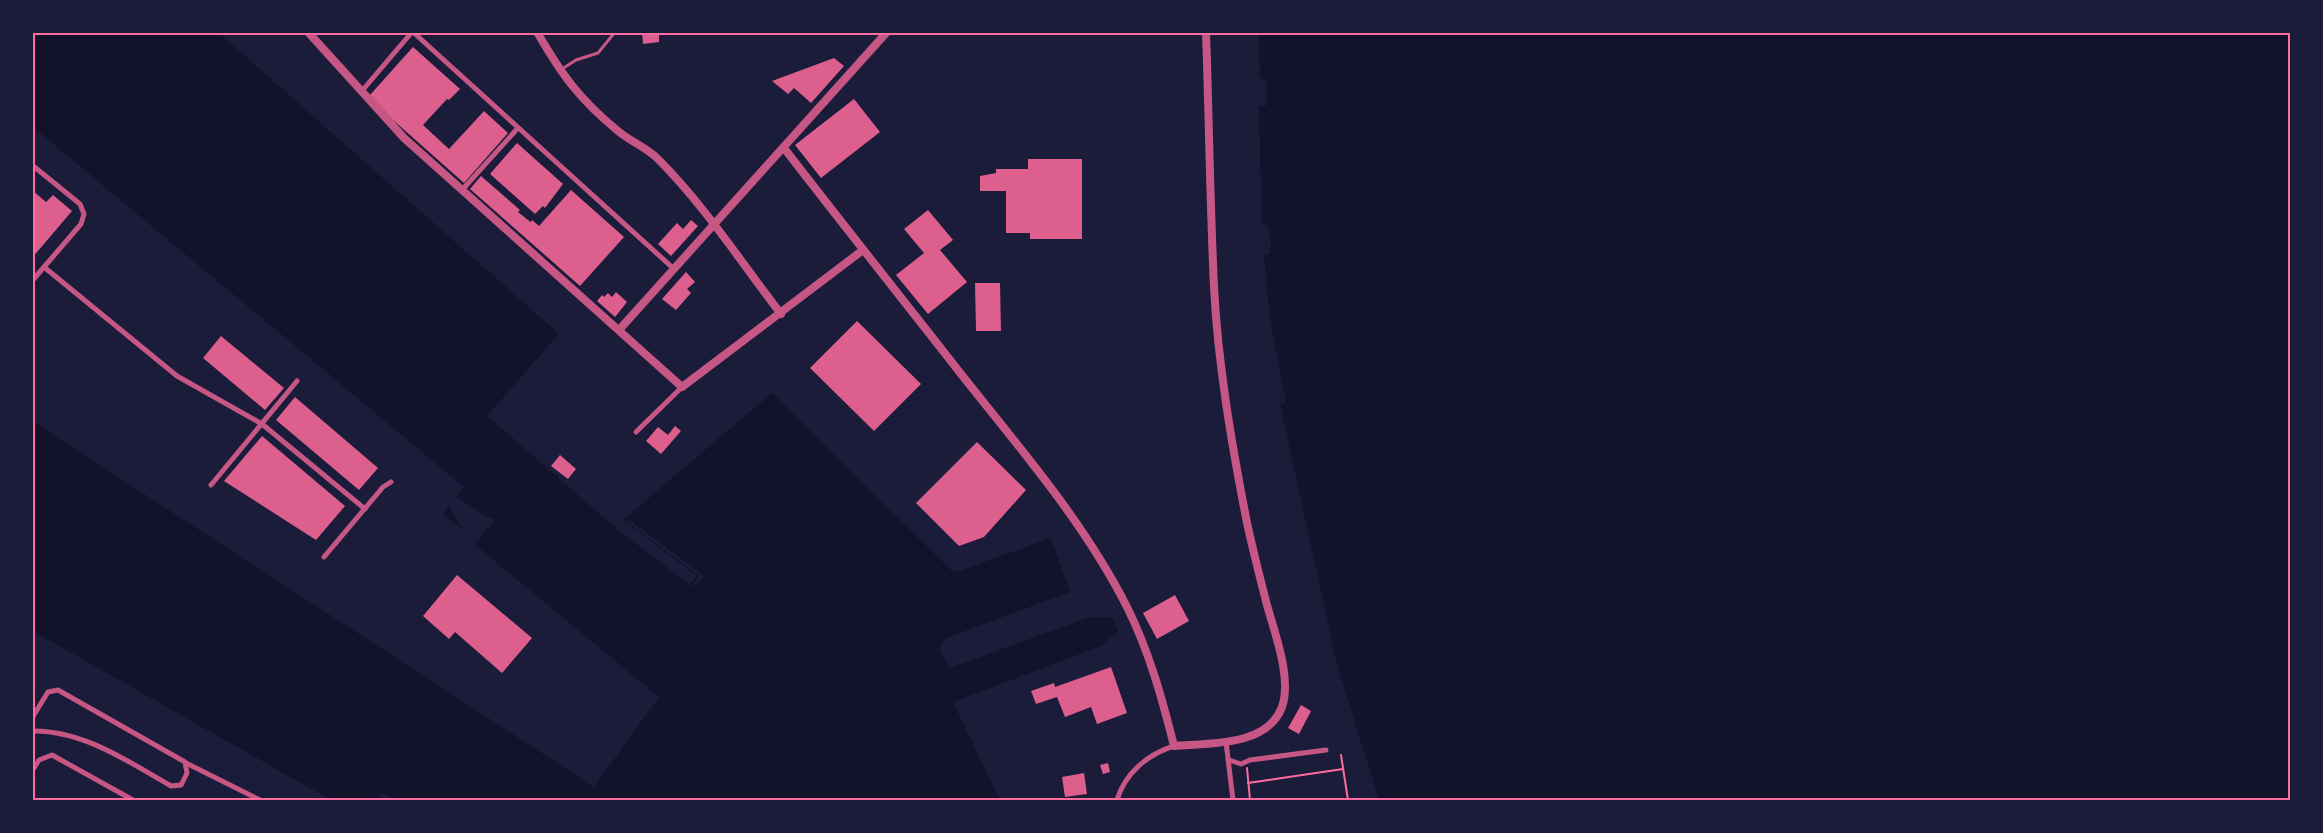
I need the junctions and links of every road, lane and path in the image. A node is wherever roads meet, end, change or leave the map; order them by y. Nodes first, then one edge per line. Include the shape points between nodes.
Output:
1 (308, 32) edge
2 (413, 32) edge
3 (536, 32) edge
4 (615, 32) edge
5 (1206, 32) edge
6 (885, 33) edge
7 (559, 70) junction
8 (361, 92) junction
9 (518, 128) junction
10 (784, 148) junction
11 (32, 165) edge
12 (462, 190) junction
13 (714, 225) junction
14 (863, 250) junction
15 (44, 267) junction
16 (674, 268) junction
17 (32, 281) edge
18 (781, 314) junction
19 (619, 330) junction
20 (297, 381) dead end
21 (682, 386) junction
22 (262, 424) junction
23 (636, 432) dead end
24 (391, 482) dead end
25 (211, 485) dead end
26 (365, 509) junction
27 (324, 557) dead end
28 (32, 718) edge
29 (32, 731) edge
30 (1226, 742) junction
31 (1174, 746) junction
32 (1326, 750) dead end
33 (1341, 756) dead end
34 (1229, 760) junction
35 (1250, 760) junction
36 (185, 762) junction
37 (1343, 770) junction
38 (32, 771) edge
39 (1248, 783) junction
40 (133, 800) edge
41 (260, 800) edge
42 (1118, 800) edge
43 (1233, 800) edge
44 (1250, 800) edge
45 (1348, 800) edge

1 - 8 street
2 - 8 street
2 - 9 street
3 - 7 street
4 - 7 lane via 598,53
5 - 30 street via 1214,288 1224,384 1247,522 1276,634 1286,695 1274,721 1263,730
6 - 10 street
7 - 13 street via 576,93 606,121 657,158
8 - 12 street via 404,138
9 - 12 street
9 - 16 street
10 - 13 street
10 - 14 street
11 - 15 street via 81,206 84,214 81,224
12 - 19 street
13 - 16 street
13 - 18 street
14 - 18 street
14 - 31 street via 1033,465 1094,549 1127,607 1159,685
15 - 17 street
15 - 22 street via 177,376
16 - 19 street
18 - 21 street
19 - 21 street
20 - 22 street
21 - 23 street
22 - 25 street
22 - 26 street
24 - 26 street
26 - 27 street
28 - 36 street via 48,692 58,690
29 - 36 street via 46,731 101,746 171,786 181,785 185,779 188,769
30 - 31 street
30 - 34 street
31 - 42 street via 1140,764
32 - 35 street
33 - 37 path
34 - 35 street via 1241,764
34 - 43 street
35 - 39 path
36 - 41 street
37 - 39 path
37 - 45 path
38 - 40 street via 43,757 52,755
39 - 44 path

